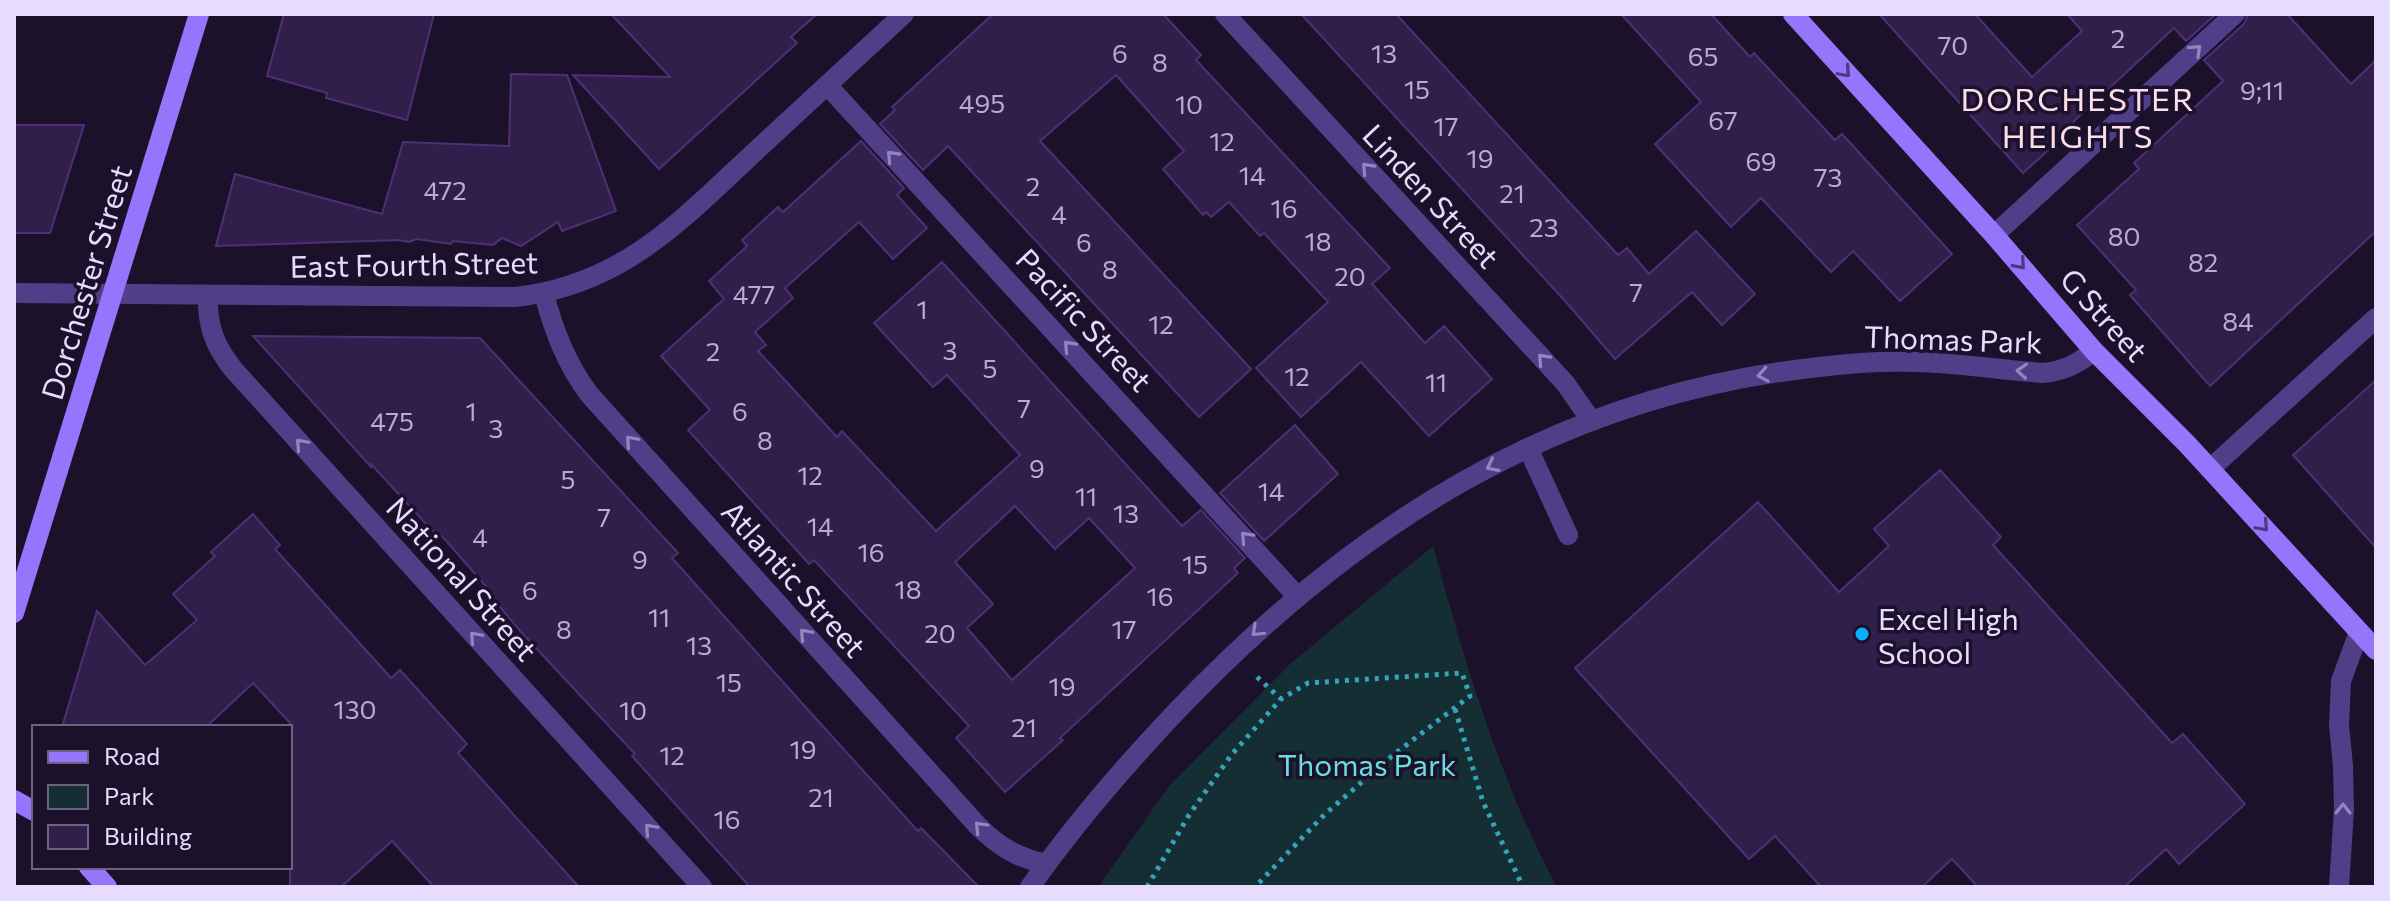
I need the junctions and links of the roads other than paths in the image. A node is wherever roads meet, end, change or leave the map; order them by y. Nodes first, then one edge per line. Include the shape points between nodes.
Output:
1 (199, 14) edge
2 (904, 14) edge
3 (1225, 14) edge
4 (1793, 14) edge
5 (2235, 14) edge
6 (827, 85) junction
7 (1994, 235) junction
8 (14, 293) edge
9 (112, 294) junction
10 (544, 294) junction
11 (208, 295) junction
12 (2376, 318) edge
13 (2094, 351) junction
14 (1591, 420) junction
15 (1528, 448) junction
16 (2210, 469) junction
17 (1568, 535) dead end
18 (1297, 596) junction
19 (14, 613) edge
20 (2359, 632) junction
21 (2376, 650) edge
22 (14, 800) edge
23 (32, 810) edge
24 (1046, 864) junction
25 (91, 869) edge
26 (107, 887) edge
27 (702, 887) edge
28 (1030, 887) edge
29 (2339, 887) edge

1 - 9 street, Dorchester Street
2 - 6 street, East Fourth Street
14 -> 3 street, Linden Street via 1565,383
4 -> 7 street, G Street
7 -> 5 street
6 - 10 street, East Fourth Street via 652,243 598,276
18 -> 6 street, Pacific Street
7 -> 13 street, G Street
8 - 9 street, East Fourth Street
9 - 11 street, East Fourth Street
9 - 19 street, Dorchester Street
10 - 11 street, East Fourth Street
24 -> 10 street, Atlantic Street via 1008,851 977,825 589,394 565,356
27 -> 11 street, National Street via 233,369 212,335
12 - 16 street
13 -> 14 street, Thomas Park via 2061,371 2043,373 1915,361 1780,372 1692,389
13 - 16 street, G Street
14 - 15 street, Thomas Park
15 - 17 street
15 -> 18 street, Thomas Park via 1442,494
16 -> 20 street, G Street
18 -> 24 street, Thomas Park via 1161,728
20 - 21 street, G Street
29 -> 20 street via 2344,809 2341,681
22 - 23 street
24 - 28 street, Thomas Park
25 - 26 street

